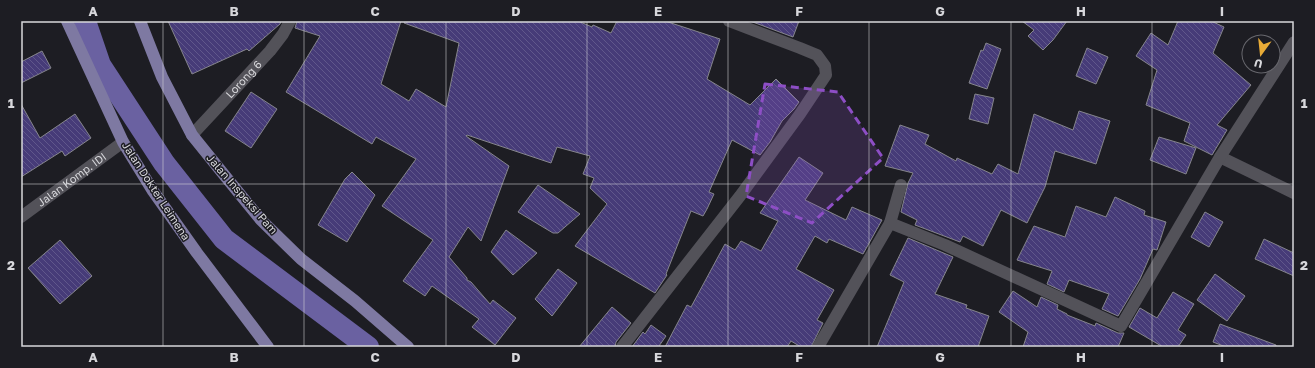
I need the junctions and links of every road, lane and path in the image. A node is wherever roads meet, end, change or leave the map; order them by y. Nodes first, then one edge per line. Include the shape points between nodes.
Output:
1 (67, 21) edge
2 (140, 21) edge
3 (290, 21) edge
4 (729, 21) edge
5 (1294, 42) edge
6 (192, 134) junction
7 (123, 142) junction
8 (1220, 157) junction
9 (901, 185) dead end
10 (1294, 192) edge
11 (21, 217) edge
12 (890, 223) junction
13 (268, 347) edge
14 (408, 347) edge
15 (622, 347) edge
16 (818, 347) edge

1 - 7 main road, Jalan Dokter Leimena
2 - 6 main road, Jalan Inspeksi Pam via 162,77
3 - 6 street, Lorong 6 via 270,51
4 - 15 street via 817,55 825,66 826,75 740,196
5 - 8 street
6 - 14 main road, Jalan Inspeksi Pam via 261,220 301,259
7 - 11 street, Jalan Komp. IDI
7 - 13 main road, Jalan Dokter Leimena via 153,191
8 - 10 street
8 - 12 street via 1121,326 945,245
9 - 12 street
12 - 16 street

